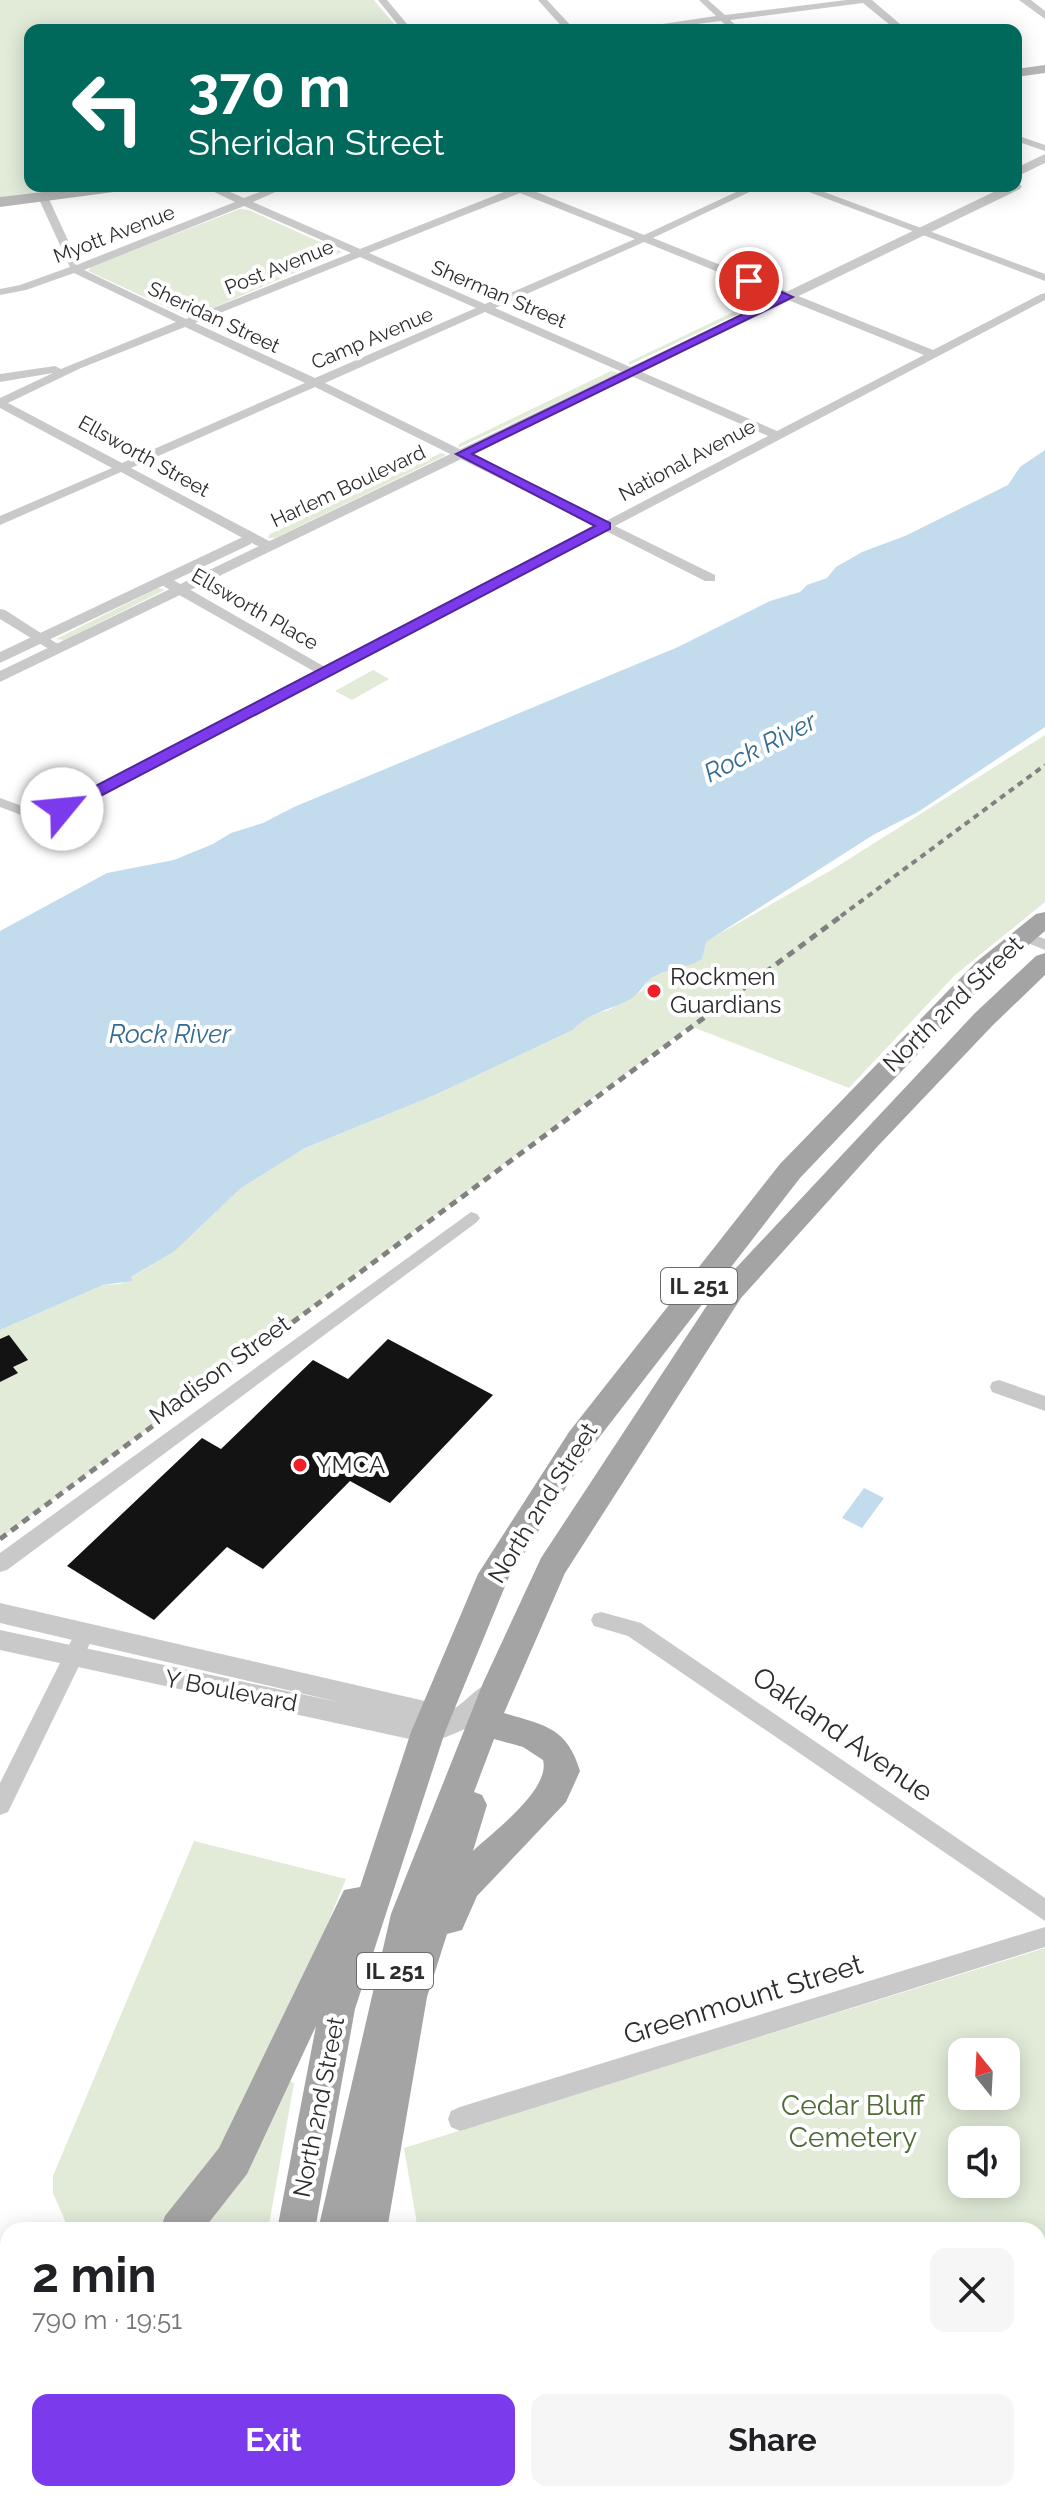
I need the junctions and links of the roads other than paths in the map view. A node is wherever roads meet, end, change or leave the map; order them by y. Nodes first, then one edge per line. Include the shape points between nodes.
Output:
1 (382, 0) edge
2 (542, 0) edge
3 (703, 0) edge
4 (866, 0) edge
5 (1024, 0) edge
6 (1045, 16) edge
7 (723, 18) junction
8 (402, 24) edge
9 (564, 24) edge
10 (675, 24) edge
11 (730, 24) edge
12 (895, 24) edge
13 (1045, 69) edge
14 (1022, 72) edge
15 (1022, 140) edge
16 (1045, 148) edge
17 (1045, 158) edge
18 (1022, 170) edge
19 (1045, 172) edge
20 (1022, 183) edge
21 (82, 192) edge
22 (220, 192) edge
23 (269, 192) edge
24 (508, 192) edge
25 (532, 192) edge
26 (744, 192) edge
27 (814, 192) edge
28 (977, 192) edge
29 (1003, 192) edge
30 (43, 197) junction
31 (0, 202) edge
32 (243, 202) junction
33 (905, 225) junction
34 (921, 231) junction
35 (643, 239) junction
36 (360, 253) junction
37 (76, 269) junction
38 (1045, 278) edge
39 (770, 290) junction
40 (0, 292) edge
41 (1045, 296) edge
42 (788, 297) junction
43 (486, 308) junction
44 (190, 322) junction
45 (932, 354) junction
46 (617, 364) junction
47 (77, 366) junction
48 (634, 372) junction
49 (0, 378) edge
50 (313, 383) junction
51 (0, 403) edge
52 (777, 436) junction
53 (445, 446) junction
54 (462, 454) junction
55 (122, 468) junction
56 (0, 521) edge
57 (605, 526) junction
58 (252, 537) junction
59 (268, 546) junction
60 (710, 578) dead end
61 (163, 580) junction
62 (181, 589) junction
63 (0, 613) edge
64 (41, 638) junction
65 (57, 648) junction
66 (0, 658) edge
67 (326, 673) junction
68 (0, 677) edge
69 (0, 802) edge
70 (1038, 933) edge
71 (1045, 961) edge
72 (471, 1218) dead end
73 (999, 1387) dead end
74 (1045, 1404) edge
75 (0, 1564) edge
76 (0, 1613) edge
77 (601, 1620) dead end
78 (86, 1631) junction
79 (0, 1640) edge
80 (73, 1657) junction
81 (452, 1722) junction
82 (412, 1776) junction
83 (0, 1805) edge
84 (1045, 1911) edge
85 (1045, 1937) edge
86 (400, 2055) junction
87 (460, 2119) dead end
88 (185, 2222) edge
89 (297, 2222) edge
90 (339, 2222) edge
91 (369, 2222) edge

1 - 8 street
2 - 9 street
3 - 7 street
4 - 7 street
4 - 12 street
5 - 6 street
7 - 10 street
7 - 11 street
13 - 14 main road
15 - 16 street
17 - 18 street
19 - 20 street, Harlem Boulevard
21 - 30 main road
22 - 32 street, Sherman Street
23 - 32 street, Myott Avenue
24 - 36 street, Post Avenue
25 - 35 street
26 - 35 street, Camp Avenue
27 - 33 street
28 - 33 street, Harlem Boulevard
29 - 34 street, Harlem Boulevard
30 - 31 main road
30 - 37 street
32 - 36 street, Sherman Street
32 - 37 street, Myott Avenue
33 - 34 street
33 - 39 street, Harlem Boulevard
34 - 38 street
34 - 42 street, Harlem Boulevard
35 - 39 street
35 - 43 street, Camp Avenue
36 - 43 street, Sherman Street
36 - 44 street, Post Avenue
37 - 40 street, Myott Avenue
37 - 44 street, Sheridan Street
39 - 42 street
39 - 46 street, Harlem Boulevard
41 - 45 street, National Avenue
42 - 45 street
42 - 48 street, Harlem Boulevard
43 - 46 street, Sherman Street
43 - 50 street, Camp Avenue
44 - 47 street, Post Avenue
44 - 50 street, Sheridan Street
45 - 52 street, National Avenue
46 - 48 street, Sherman Street
46 - 53 street, Harlem Boulevard
47 - 49 street
47 - 51 street, Post Avenue
48 - 52 street, Sherman Street
48 - 54 street, Harlem Boulevard
50 - 53 street, Sheridan Street
50 - 55 street, Camp Avenue
51 - 55 street, Ellsworth Street
52 - 57 street, National Avenue
53 - 54 street, Sheridan Street
53 - 58 street, Harlem Boulevard
54 - 57 street, Sheridan Street
54 - 59 street, Harlem Boulevard
55 - 56 street, Camp Avenue
55 - 58 street, Ellsworth Street
57 - 60 street, Sheridan Street
57 - 67 street, National Avenue
58 - 59 street, Ellsworth Street
58 - 61 street, Harlem Boulevard
59 - 62 street, Harlem Boulevard
61 - 62 street, Ellsworth Place
61 - 64 street, Harlem Boulevard
62 - 65 street, Harlem Boulevard
62 - 67 street, Ellsworth Place
63 - 64 street
64 - 65 street
64 - 66 street, Harlem Boulevard
65 - 68 street, Harlem Boulevard
67 - 69 street, National Avenue via 51,816 37,817
70 - 81 main road, North 2nd Street / IL 251 via 985,968 790,1171 580,1440 494,1574
71 - 81 main road, North 2nd Street / IL 251 via 878,1130 731,1291 552,1567 499,1683
72 - 75 street, Madison Street
73 - 74 street
76 - 78 street, Y Boulevard
77 - 84 street, Oakland Avenue via 634,1629
78 - 80 street
78 - 81 street, Y Boulevard
79 - 80 street, Y Boulevard
80 - 81 street, Y Boulevard
80 - 83 street
81 - 82 main road, North 2nd Street / IL 251
81 - 86 main road via 483,1764 409,1997
81 - 86 main road via 541,1737 560,1757 563,1773 552,1797 463,1886
81 - 90 main road, North 2nd Street / IL 251
82 - 88 main road via 233,2161
82 - 89 main road, North 2nd Street / IL 251 via 337,2009
85 - 87 street, Greenmount Street
86 - 91 main road

